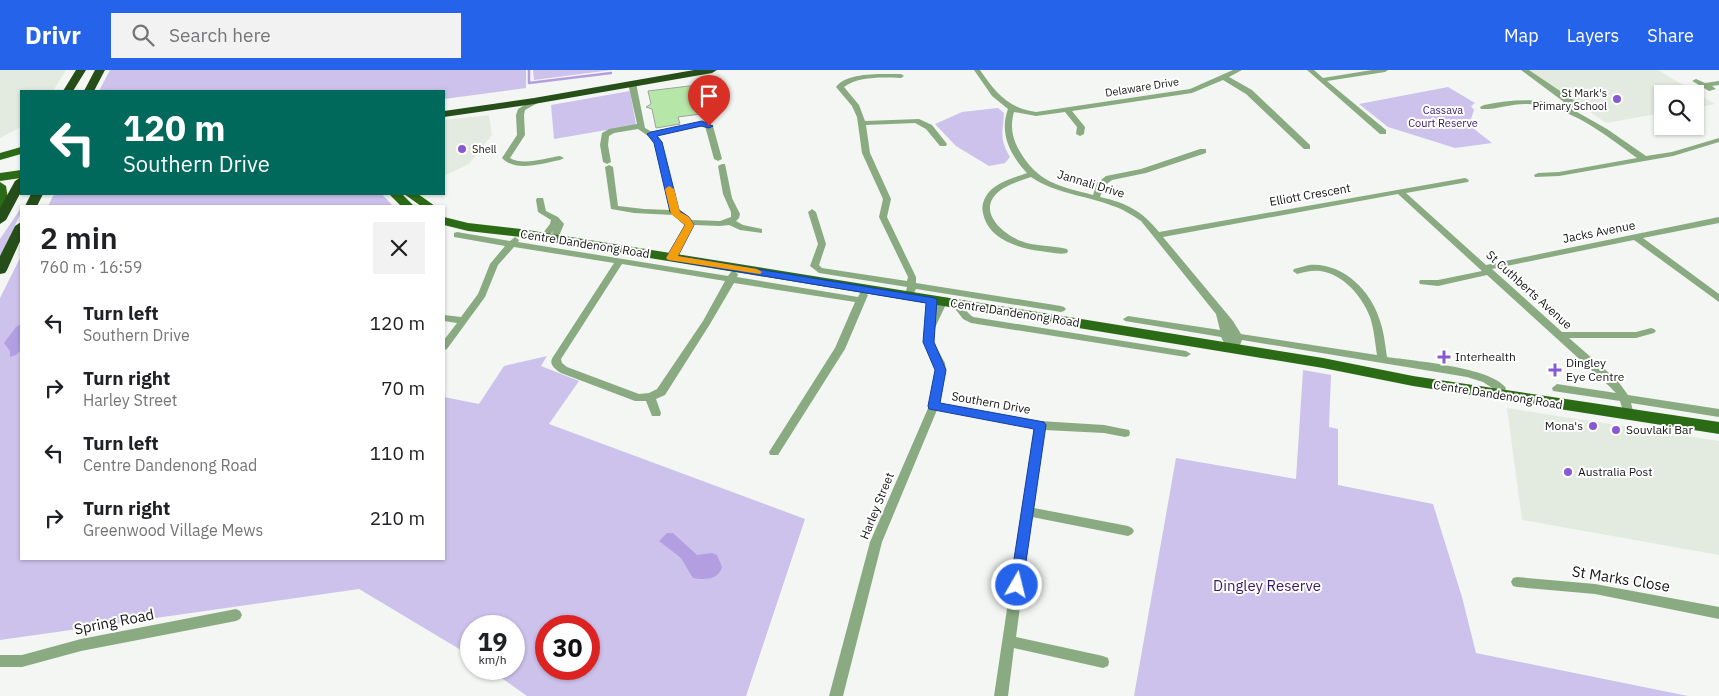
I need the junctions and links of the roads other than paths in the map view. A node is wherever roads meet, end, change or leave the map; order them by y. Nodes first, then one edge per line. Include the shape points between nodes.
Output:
1 (81, 70) edge
2 (100, 70) edge
3 (661, 70) edge
4 (712, 70) edge
5 (976, 70) edge
6 (1239, 70) edge
7 (1310, 70) edge
8 (1385, 70) edge
9 (1524, 70) edge
10 (1226, 74) edge
11 (902, 76) dead end
12 (1322, 80) junction
13 (1696, 81) dead end
14 (632, 82) junction
15 (1719, 82) edge
16 (1704, 85) junction
17 (1712, 89) dead end
18 (69, 90) edge
19 (90, 90) edge
20 (539, 100) junction
21 (445, 106) edge
22 (502, 106) junction
23 (1484, 107) dead end
24 (1016, 110) junction
25 (1067, 110) junction
26 (1573, 112) junction
27 (445, 114) edge
28 (520, 115) junction
29 (862, 122) junction
30 (641, 126) junction
31 (1383, 132) dead end
32 (651, 134) junction
33 (1080, 134) dead end
34 (1719, 140) edge
35 (943, 144) dead end
36 (1308, 147) dead end
37 (20, 150) edge
38 (1203, 151) dead end
39 (0, 157) edge
40 (560, 158) dead end
41 (1644, 159) junction
42 (20, 161) edge
43 (0, 164) edge
44 (20, 174) edge
45 (1032, 174) junction
46 (1538, 175) dead end
47 (0, 177) edge
48 (1465, 180) dead end
49 (20, 183) edge
50 (0, 186) edge
51 (1400, 192) junction
52 (396, 195) edge
53 (412, 195) edge
54 (1096, 197) junction
55 (540, 200) dead end
56 (407, 205) edge
57 (427, 205) edge
58 (675, 212) junction
59 (812, 212) dead end
60 (445, 213) edge
61 (2, 216) edge
62 (1719, 220) edge
63 (445, 221) edge
64 (731, 222) junction
65 (689, 223) junction
66 (20, 228) edge
67 (498, 230) junction
68 (759, 231) dead end
69 (457, 235) dead end
70 (1159, 235) junction
71 (1636, 237) junction
72 (516, 238) junction
73 (549, 238) junction
74 (1064, 251) dead end
75 (671, 258) junction
76 (620, 261) junction
77 (0, 270) edge
78 (1487, 270) junction
79 (1297, 272) dead end
80 (734, 274) junction
81 (1422, 282) dead end
82 (911, 291) junction
83 (858, 297) junction
84 (1719, 299) edge
85 (943, 302) junction
86 (1061, 309) dead end
87 (445, 318) edge
88 (463, 320) junction
89 (1128, 320) dead end
90 (1651, 331) dead end
91 (1560, 334) junction
92 (1232, 340) junction
93 (1167, 344) junction
94 (445, 346) edge
95 (1186, 354) dead end
96 (1383, 360) junction
97 (1324, 363) junction
98 (1502, 388) junction
99 (1557, 388) dead end
100 (650, 397) junction
101 (934, 406) junction
102 (1627, 408) junction
103 (656, 413) dead end
104 (1719, 413) edge
105 (1040, 425) junction
106 (1719, 428) edge
107 (1125, 433) dead end
108 (774, 452) dead end
109 (1027, 511) junction
110 (1128, 531) dead end
111 (1517, 582) dead end
112 (1719, 613) edge
113 (236, 615) dead end
114 (1009, 641) junction
115 (0, 661) edge
116 (1103, 662) dead end
117 (836, 696) edge
118 (1001, 696) edge

1 - 18 highway
2 - 19 highway
3 - 21 highway
4 - 14 highway
5 - 24 street via 997,99
6 - 10 street, Delaware Drive
7 - 12 street
8 - 12 street
9 - 26 street via 1575,105
10 - 25 street, Delaware Drive via 1192,91
10 - 36 street
11 - 29 street via 842,84 841,89 855,105
12 - 31 street
13 - 16 street
14 - 20 highway
14 - 30 street
15 - 16 street
16 - 17 street
20 - 22 highway
20 - 28 street via 524,107
22 - 27 highway
22 - 28 street via 514,109
23 - 26 street via 1531,102 1547,103
24 - 25 street, Delaware Drive via 1031,114
24 - 45 street, Jannali Drive via 1009,118 1008,133 1011,144
25 - 33 street via 1082,128
26 - 41 street
28 - 40 street via 521,135 507,153 507,159 521,164
29 - 35 street via 921,122
29 - 82 street via 866,153 887,199 883,217 911,274
30 - 32 street
30 - 58 street via 612,131 605,136 614,207
32 - 58 street via 658,142
32 - 64 street via 708,125 736,214
34 - 41 street
37 - 39 main road
38 - 54 street via 1143,171 1109,178 1100,185
41 - 46 street
42 - 43 main road
44 - 47 main road
45 - 54 street, Jannali Drive via 1056,187
45 - 74 street via 993,192 985,208 987,218 1010,240
48 - 51 street, Elliott Crescent
49 - 61 highway
50 - 61 main road
51 - 70 street, Elliott Crescent
51 - 78 street, St Cuthberts Avenue
52 - 56 main road
53 - 57 main road
54 - 70 street, Jannali Drive via 1132,210
55 - 73 street via 542,212 555,219
58 - 65 street
59 - 82 street, Centre Dandenong Road via 822,244 814,266 819,270
60 - 67 main road, Centre Dandenong Road
62 - 71 street, Jacks Avenue
63 - 67 main road, Centre Dandenong Road
64 - 65 street
64 - 68 street via 740,228
65 - 75 street
66 - 77 highway
67 - 72 main road, Centre Dandenong Road
69 - 72 street, Centre Dandenong Road
70 - 92 street, Jannali Drive via 1233,326
71 - 78 street, Jacks Avenue
71 - 84 street
72 - 73 main road, Centre Dandenong Road
72 - 76 street, Centre Dandenong Road
72 - 88 street via 494,264 482,296
73 - 75 main road, Centre Dandenong Road
75 - 80 main road, Centre Dandenong Road
76 - 80 street, Centre Dandenong Road
76 - 100 street via 557,354 556,362 564,370 635,397
78 - 81 street, Jacks Avenue via 1444,282
78 - 91 street, St Cuthberts Avenue
79 - 96 street via 1311,267 1330,270 1361,293 1376,320
80 - 83 main road, Centre Dandenong Road
80 - 100 street via 708,322 661,392
82 - 83 main road, Centre Dandenong Road
82 - 85 main road, Centre Dandenong Road
82 - 86 street, Centre Dandenong Road
83 - 108 street via 840,349
85 - 93 main road, Centre Dandenong Road
85 - 101 street, Harley Street via 929,331 928,342 941,370
87 - 88 street
88 - 94 street
89 - 92 street, Centre Dandenong Road
90 - 91 street via 1636,335
91 - 102 street, St Cuthberts Avenue via 1621,390
92 - 93 main road, Centre Dandenong Road
92 - 96 street, Centre Dandenong Road
92 - 97 main road, Centre Dandenong Road
93 - 95 street
96 - 98 street, Centre Dandenong Road via 1479,376
97 - 98 main road, Centre Dandenong Road
97 - 102 main road, Centre Dandenong Road via 1413,381
98 - 102 main road, Centre Dandenong Road
99 - 102 street, Centre Dandenong Road
100 - 103 street
101 - 105 street, Southern Drive
101 - 117 street, Harley Street via 876,542
102 - 104 street, Centre Dandenong Road
102 - 106 main road, Centre Dandenong Road
105 - 107 street
105 - 109 street, Southern Drive
109 - 110 street
109 - 114 street, Southern Drive
111 - 112 street, St Marks Close via 1595,588
113 - 115 street, Spring Road via 81,645 29,659
114 - 116 street
114 - 118 street, Southern Drive

